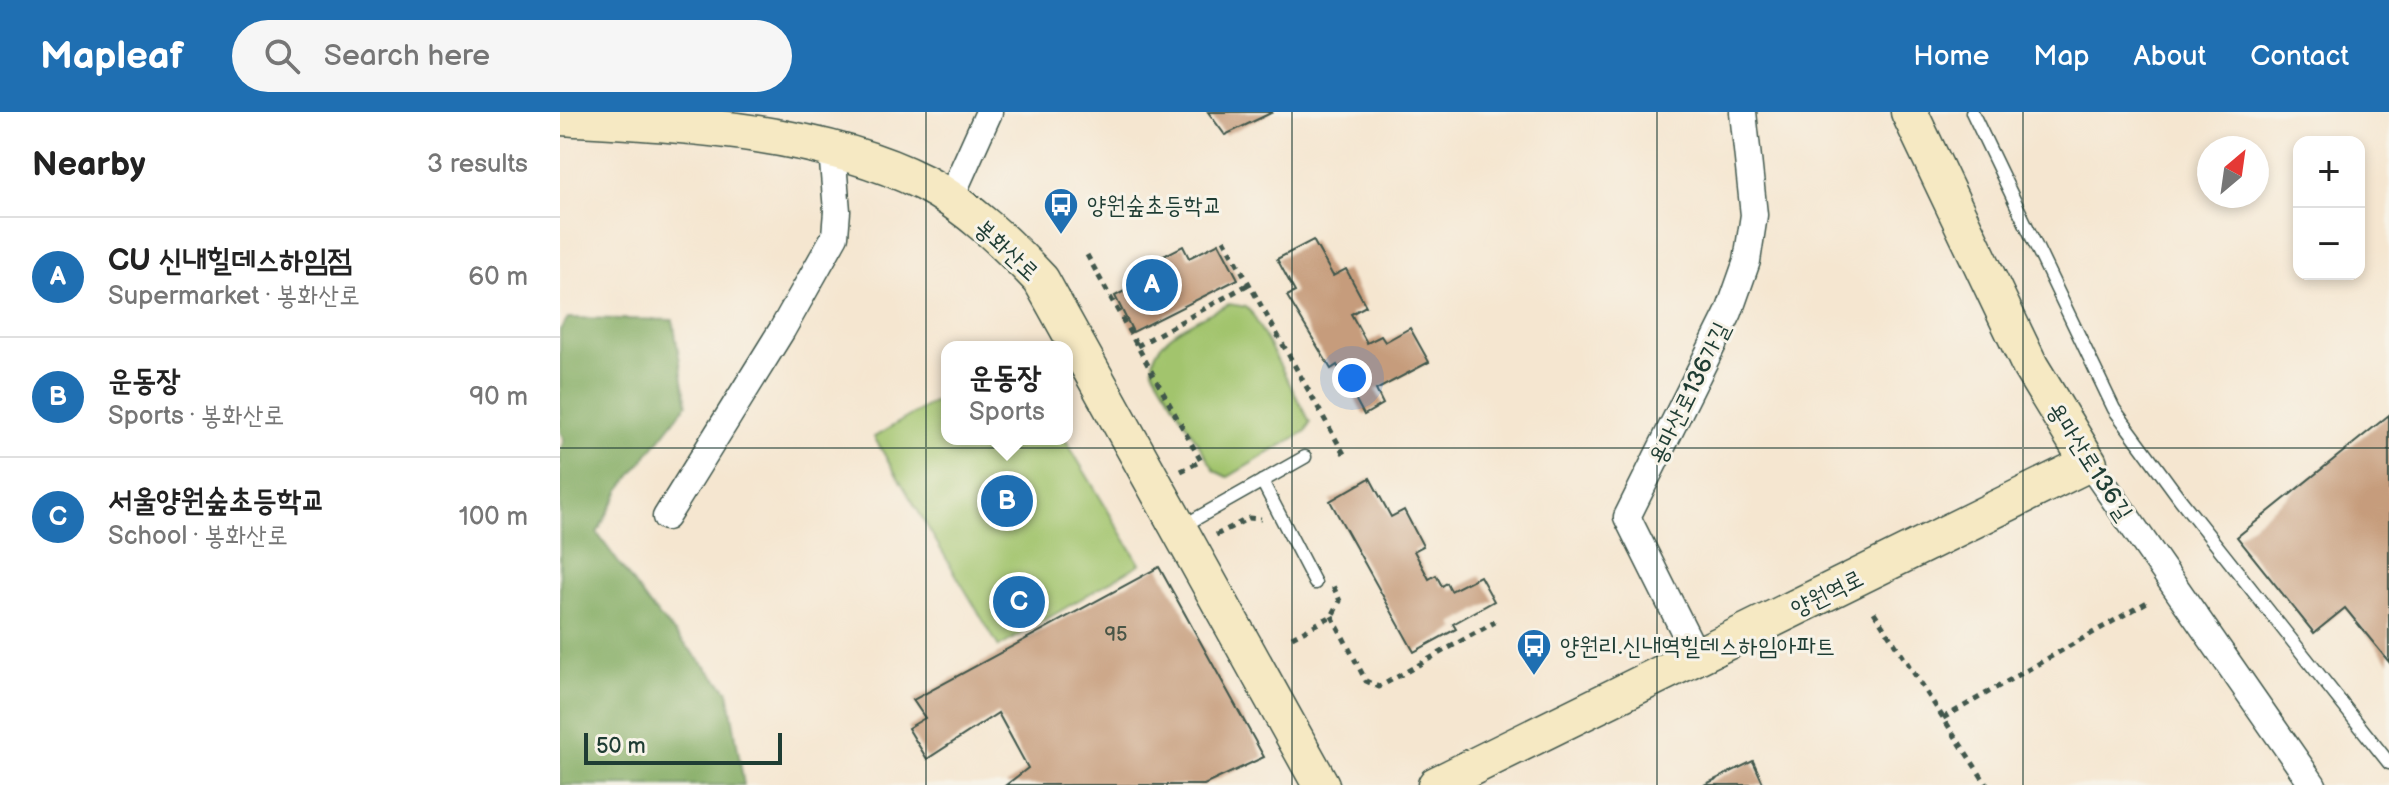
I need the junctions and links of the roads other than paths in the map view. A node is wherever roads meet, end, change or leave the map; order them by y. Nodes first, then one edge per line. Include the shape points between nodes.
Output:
1 (989, 112) edge
2 (1743, 112) edge
3 (1909, 112) edge
4 (1972, 112) edge
5 (560, 117) edge
6 (832, 150) junction
7 (949, 201) junction
8 (1305, 457) dead end
9 (2089, 463) junction
10 (1262, 481) junction
11 (666, 517) dead end
12 (1192, 534) junction
13 (1315, 583) dead end
14 (1697, 657) junction
15 (2389, 763) edge
16 (1321, 785) edge
17 (1436, 785) edge
18 (2313, 785) edge

1 - 7 street
2 - 14 street, 용마산로136가길 via 1754,215 1747,261 1729,312 1627,517
3 - 9 street, 용마산로136길 via 2030,366
4 - 15 lane via 2114,409
5 - 6 street, 봉화산로 via 650,123
6 - 7 street, 봉화산로 via 926,184
6 - 11 street via 835,236
7 - 12 street, 봉화산로 via 1001,238 1041,280
8 - 10 lane
9 - 14 street, 양원역로
9 - 18 street, 용마산로136길
10 - 12 lane
10 - 13 lane
12 - 16 street, 봉화산로
14 - 17 street, 양원역로

